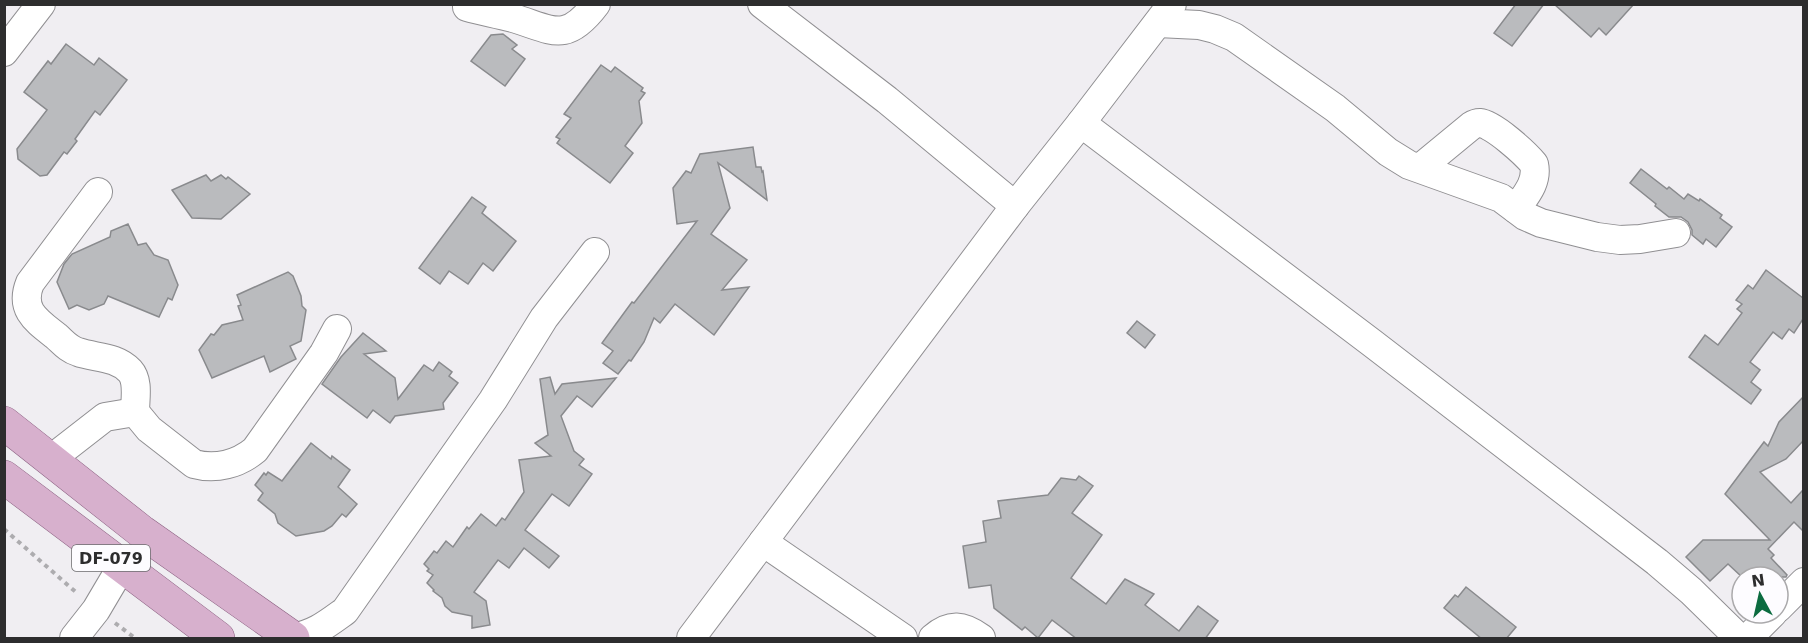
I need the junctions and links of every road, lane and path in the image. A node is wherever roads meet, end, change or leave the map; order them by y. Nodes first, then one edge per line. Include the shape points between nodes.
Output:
1 (41, 4) edge
2 (596, 4) edge
3 (762, 4) edge
4 (467, 7) dead end
5 (1165, 14) edge
6 (4, 52) edge
7 (1081, 123) junction
8 (1420, 168) junction
9 (98, 192) dead end
10 (1015, 206) junction
11 (1516, 209) junction
12 (1676, 232) dead end
13 (595, 252) dead end
14 (337, 329) dead end
15 (135, 412) junction
16 (4, 423) edge
17 (51, 459) junction
18 (4, 477) edge
19 (4, 530) edge
20 (763, 542) junction
21 (122, 566) junction
22 (1803, 582) edge
23 (1790, 596) edge
24 (96, 610) junction
25 (342, 625) edge
26 (1761, 625) edge
27 (292, 638) edge
28 (74, 639) edge
29 (135, 639) edge
30 (218, 639) edge
31 (691, 639) edge
32 (903, 639) edge
33 (933, 639) edge
34 (981, 639) edge
35 (1739, 639) edge
36 (1748, 639) edge

1 - 6 street
2 - 4 street via 578,25 559,32
3 - 10 street
5 - 7 street
5 - 8 street via 1234,37 1335,108 1388,152
7 - 10 street
7 - 35 street via 1657,562
8 - 11 street via 1501,198
8 - 11 street via 1471,126 1485,124 1502,134 1534,164 1534,181
9 - 15 street via 30,283 26,292 28,310 69,349 107,358 130,370 136,381
10 - 20 street
11 - 12 street via 1541,223 1597,237 1640,239
13 - 25 street via 544,318
14 - 15 street via 255,450 240,461 218,466 194,464 149,429
15 - 17 street via 105,417
16 - 17 main road, DF-079
17 - 27 main road, DF-079 via 142,532
18 - 21 main road, DF-079
19 - 24 path
20 - 31 street
20 - 32 street
21 - 24 street
21 - 30 main road, DF-079
22 - 23 street
24 - 28 street
24 - 29 path
25 - 27 street
26 - 36 street
33 - 34 street via 940,632 960,627

